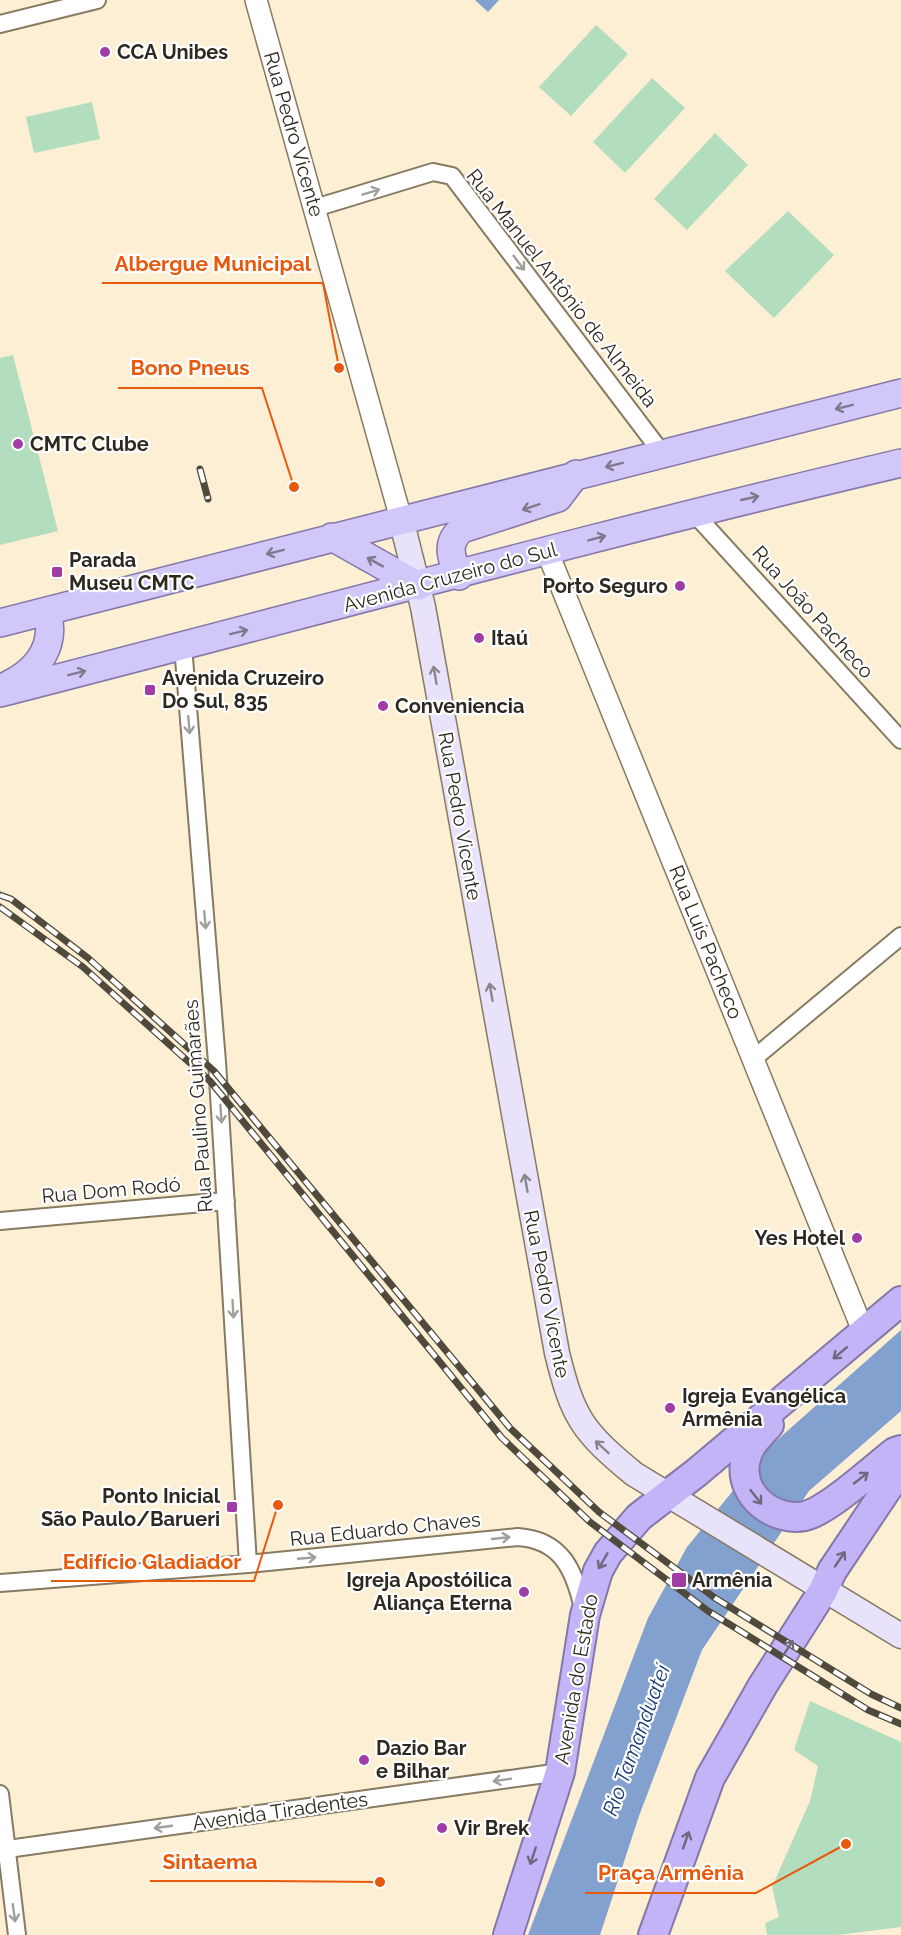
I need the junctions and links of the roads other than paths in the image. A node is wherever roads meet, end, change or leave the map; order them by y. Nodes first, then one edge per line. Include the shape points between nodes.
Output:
1 (97, 0) edge
2 (256, 0) edge
3 (0, 24) edge
4 (315, 208) junction
5 (901, 393) edge
6 (662, 453) junction
7 (901, 463) edge
8 (576, 474) junction
9 (693, 512) junction
10 (400, 519) junction
11 (332, 537) junction
12 (547, 551) junction
13 (459, 576) junction
14 (418, 586) junction
15 (47, 610) junction
16 (0, 623) edge
17 (183, 646) junction
18 (0, 692) edge
19 (901, 740) edge
20 (901, 936) edge
21 (753, 1059) junction
22 (226, 1202) junction
23 (0, 1221) edge
24 (901, 1301) edge
25 (864, 1333) junction
26 (786, 1398) junction
27 (901, 1450) edge
28 (901, 1468) edge
29 (667, 1494) junction
30 (249, 1564) junction
31 (0, 1583) edge
32 (823, 1591) junction
33 (585, 1615) junction
34 (901, 1636) edge
35 (560, 1772) junction
36 (0, 1794) edge
37 (3, 1850) edge
38 (17, 1935) edge
39 (508, 1935) edge
40 (653, 1935) edge

1 - 3 street
2 - 4 street, Rua Pedro Vicente
4 -> 6 street, Rua Manuel Antônio de Almeida via 433,172 452,177
4 - 10 street, Rua Pedro Vicente
5 -> 6 main road
6 -> 8 main road
9 -> 7 main road, Avenida Cruzeiro do Sul
8 - 10 main road
8 -> 13 main road via 558,498 462,529 455,536 451,554
12 -> 9 main road, Avenida Cruzeiro do Sul
9 - 19 street, Rua João Pacheco
10 - 11 main road
10 - 14 main road, Rua Pedro Vicente
14 -> 11 main road
11 -> 15 main road
12 - 13 main road, Avenida Cruzeiro do Sul
12 - 21 street, Rua Luís Pacheco
13 - 14 main road, Avenida Cruzeiro do Sul
17 -> 14 main road, Avenida Cruzeiro do Sul
29 -> 14 main road, Rua Pedro Vicente via 634,1474 591,1436 579,1421 565,1388
15 - 16 main road
15 - 18 main road via 49,638 42,658 33,670
18 -> 17 main road, Avenida Cruzeiro do Sul
17 -> 22 street, Rua Paulino Guimarães
20 - 21 street
21 - 25 street, Rua Luís Pacheco
22 - 23 street, Rua Dom Rodó
22 -> 30 street, Rua Paulino Guimarães
24 - 25 highway, Avenida do Estado
25 -> 26 highway, Avenida do Estado
26 -> 27 highway via 785,1409 752,1443 744,1465 752,1493 763,1505 784,1516 805,1515 822,1508
26 - 29 highway, Avenida do Estado
32 -> 28 highway via 832,1571
29 - 32 main road
29 -> 33 highway, Avenida do Estado via 639,1517 608,1553 598,1571
30 - 31 street, Rua Eduardo Chaves
30 -> 33 street, Rua Eduardo Chaves via 535,1538 561,1555 579,1588
32 - 34 main road
40 -> 32 highway via 707,1785 763,1685
33 - 35 highway, Avenida do Estado
35 -> 37 street, Avenida Tiradentes
35 -> 39 highway, Avenida do Estado
36 - 37 street
37 -> 38 street

